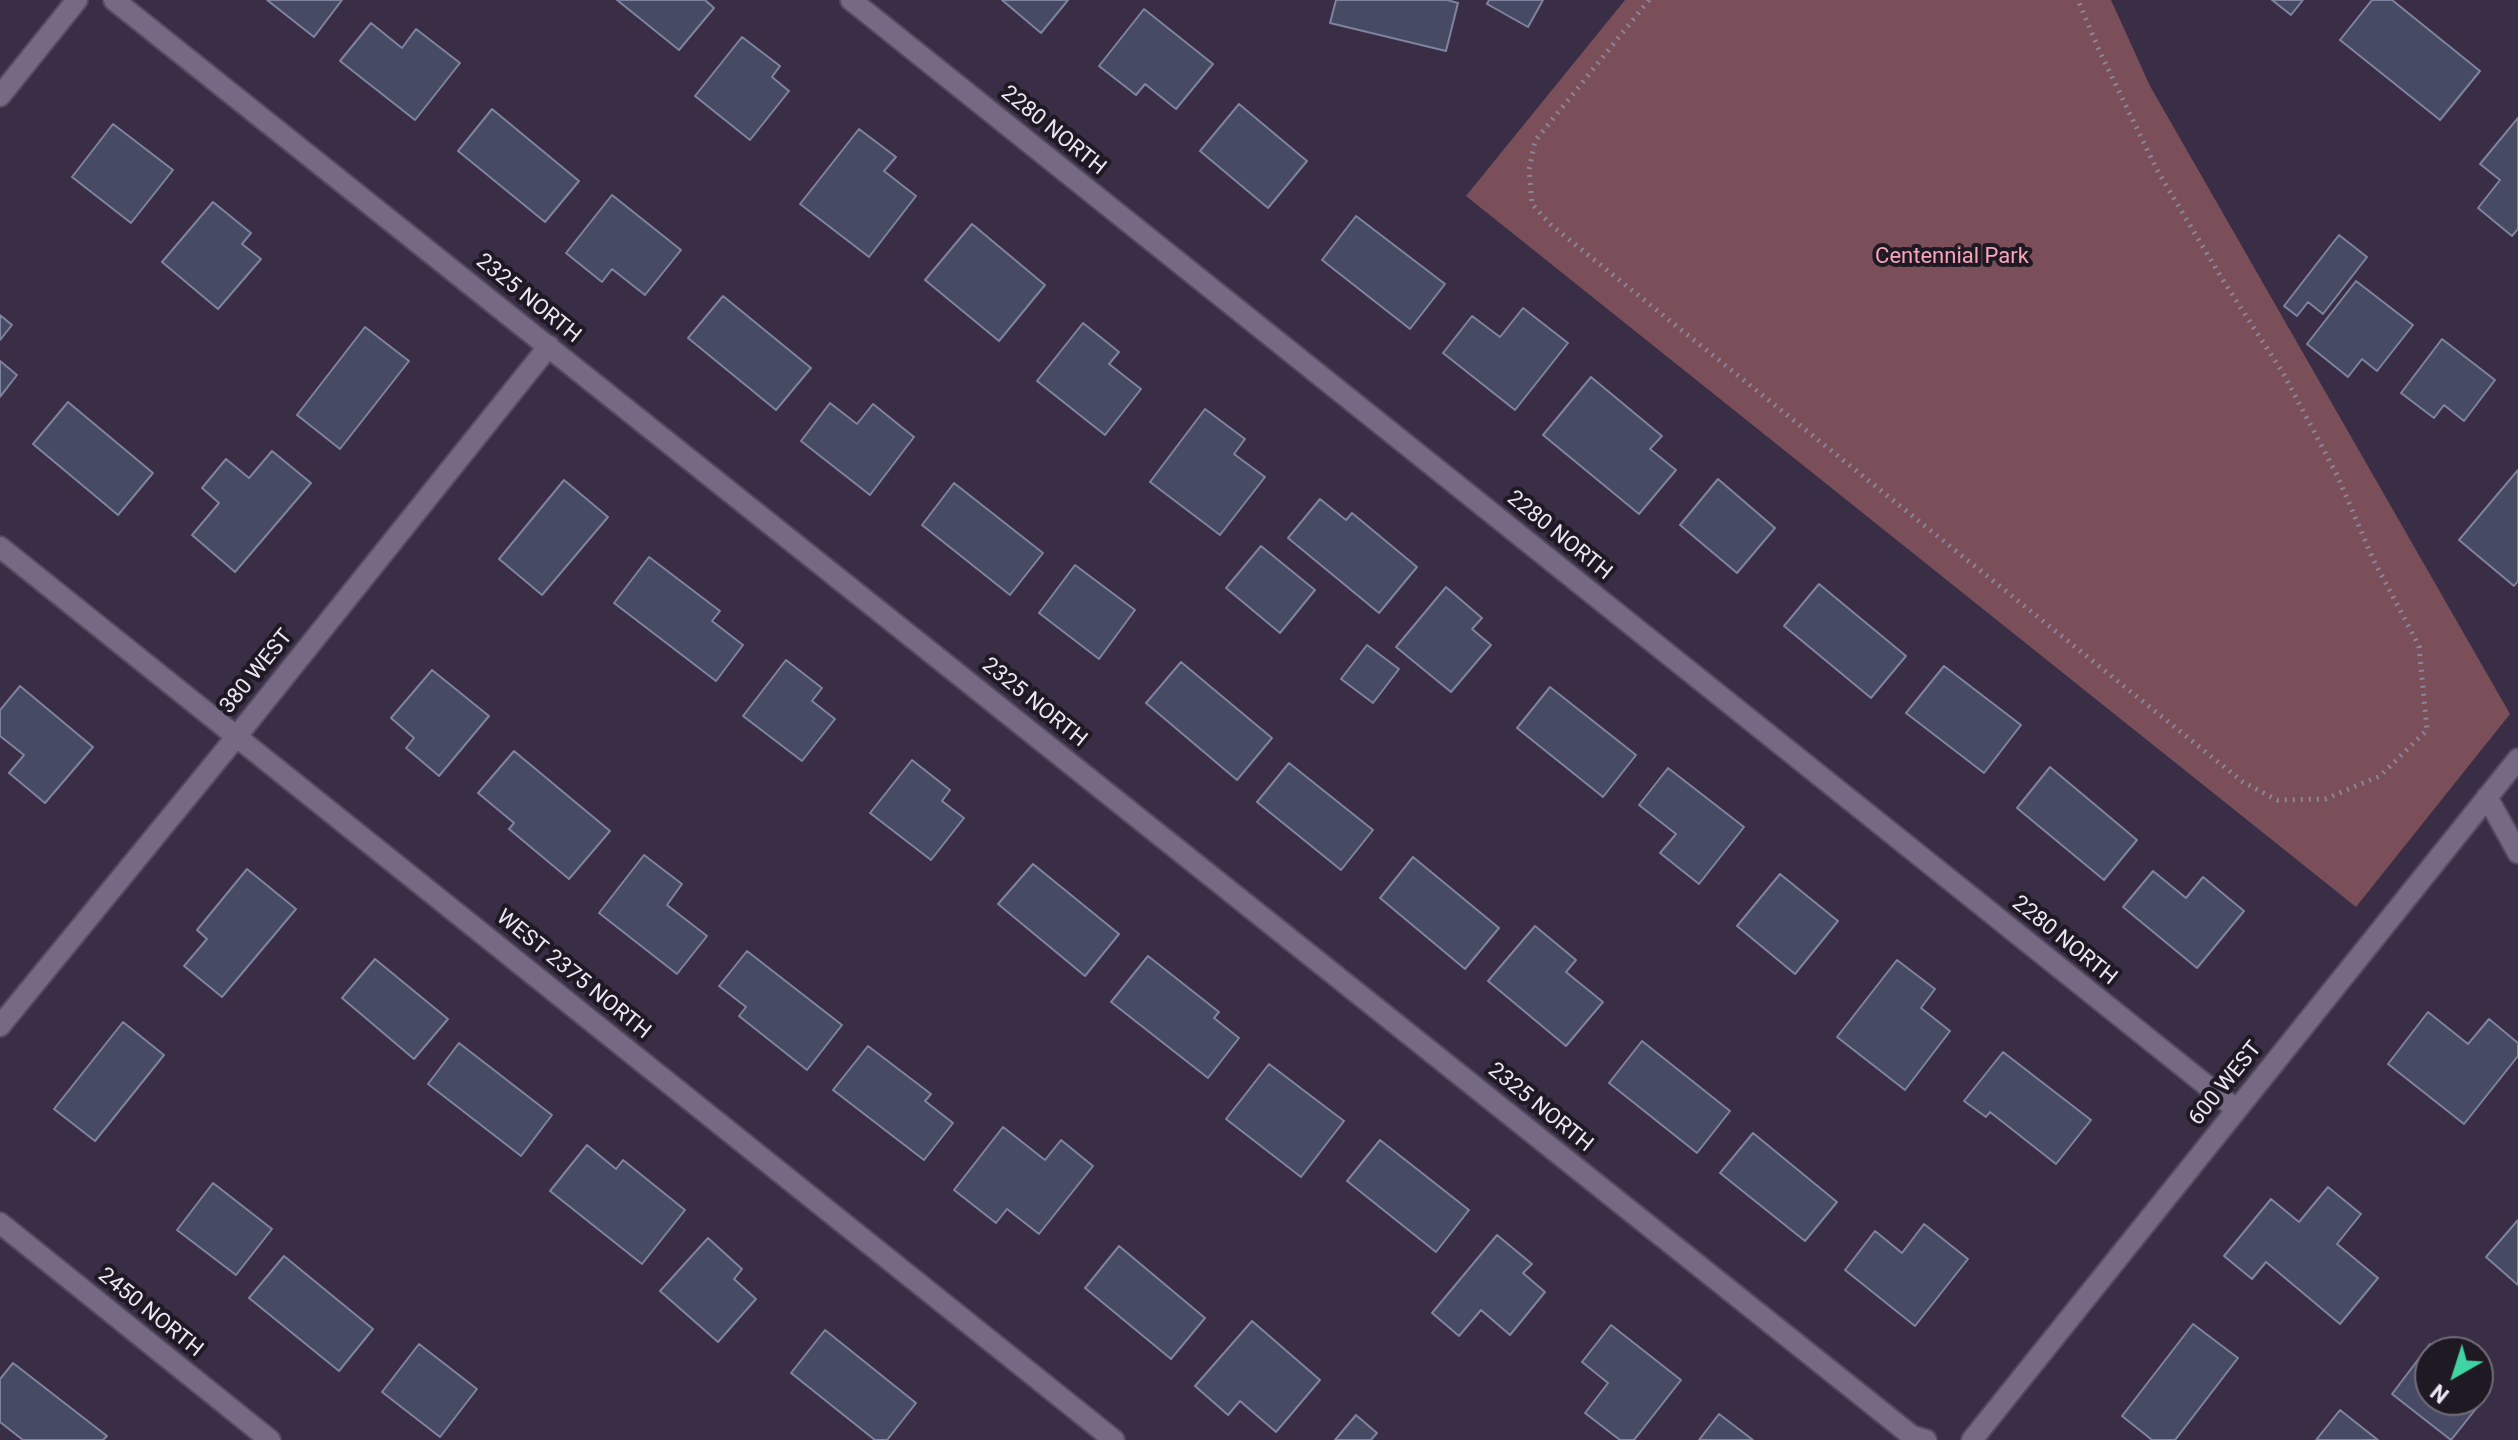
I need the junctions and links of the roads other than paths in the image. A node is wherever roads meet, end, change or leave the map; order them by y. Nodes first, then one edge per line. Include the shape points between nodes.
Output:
1 (77, 0) edge
2 (114, 0) edge
3 (851, 0) edge
4 (0, 96) edge
5 (549, 346) junction
6 (0, 547) edge
7 (237, 736) junction
8 (2518, 759) edge
9 (2487, 797) junction
10 (2518, 853) edge
11 (0, 1026) edge
12 (2236, 1109) junction
13 (0, 1223) edge
14 (270, 1440) edge
15 (1114, 1440) edge
16 (1926, 1440) edge
17 (1972, 1440) edge

1 - 4 street
2 - 5 street, 2325 NORTH
3 - 12 street, 2280 NORTH
5 - 7 street, 380 WEST
5 - 16 street, 2325 NORTH via 1912,1436
6 - 7 street, WEST 2375 NORTH
7 - 11 street, 380 WEST
7 - 15 street, WEST 2375 NORTH
8 - 9 street, 600 WEST
9 - 10 street
9 - 12 street, 600 WEST
12 - 17 street, 600 WEST
13 - 14 street, 2450 NORTH

